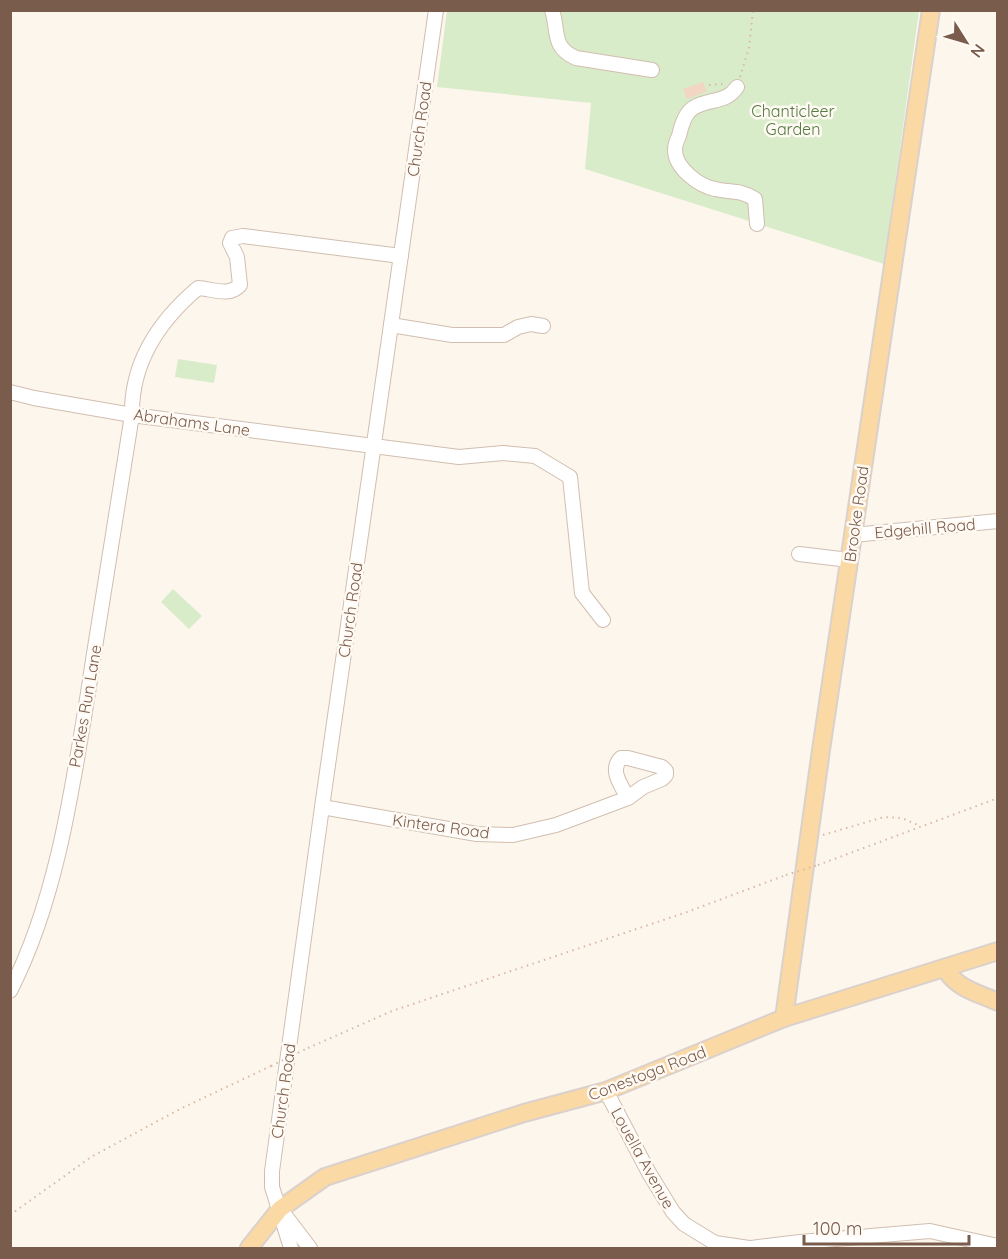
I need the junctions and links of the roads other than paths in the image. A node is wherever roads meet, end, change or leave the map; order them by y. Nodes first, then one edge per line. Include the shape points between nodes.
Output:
1 (436, 10) edge
2 (552, 10) edge
3 (931, 10) edge
4 (652, 70) dead end
5 (738, 87) road end
6 (756, 224) dead end
7 (401, 256) junction
8 (391, 325) junction
9 (543, 326) dead end
10 (10, 392) edge
11 (132, 415) junction
12 (374, 446) junction
13 (998, 521) edge
14 (853, 535) junction
15 (800, 554) dead end
16 (849, 560) junction
17 (603, 620) dead end
18 (628, 798) dead end
19 (322, 807) junction
20 (998, 951) edge
21 (945, 968) junction
22 (10, 991) edge
23 (998, 1002) edge
24 (784, 1018) junction
25 (606, 1091) junction
26 (280, 1209) junction
27 (812, 1245) edge
28 (998, 1246) edge
29 (249, 1248) edge
30 (291, 1248) edge
31 (310, 1248) edge
32 (750, 1248) edge

1 - 7 street, Church Road
2 - 4 street via 558,41 570,55
3 - 14 main road, Brooke Road
5 - 6 street via 726,98 693,108 686,116 675,150 680,164 694,180 713,189 743,192 755,199
7 - 8 street, Church Road
7 - 11 street, Parkes Run Lane via 243,236 232,238 240,285 226,292 198,288 156,334 139,363
8 - 9 street via 452,335 504,335 518,327
8 - 12 street, Church Road
10 - 11 street, Abrahams Lane
11 - 12 street, Abrahams Lane
11 - 22 street, Parkes Run Lane via 61,843 39,920
12 - 17 street, Abrahams Lane via 459,457 503,453 535,456 570,477 582,593
12 - 19 street, Church Road
13 - 14 street, Edgehill Road
14 - 16 main road, Brooke Road
15 - 16 street
16 - 24 main road, Brooke Road
18 - 19 street, Kintera Road via 556,825 513,835 477,834
19 - 26 street, Church Road via 272,1171 272,1187
20 - 21 main road, Conestoga Road
21 - 23 main road via 960,986
21 - 24 main road, Conestoga Road
24 - 25 main road, Conestoga Road
25 - 26 main road, Conestoga Road via 524,1113 326,1177
25 - 32 street, Louella Avenue via 649,1173 684,1224 715,1243
26 - 29 main road, Conestoga Road
26 - 30 street, Church Road
26 - 31 street
27 - 28 street, Louella Avenue via 930,1231
27 - 32 street, Louella Avenue

